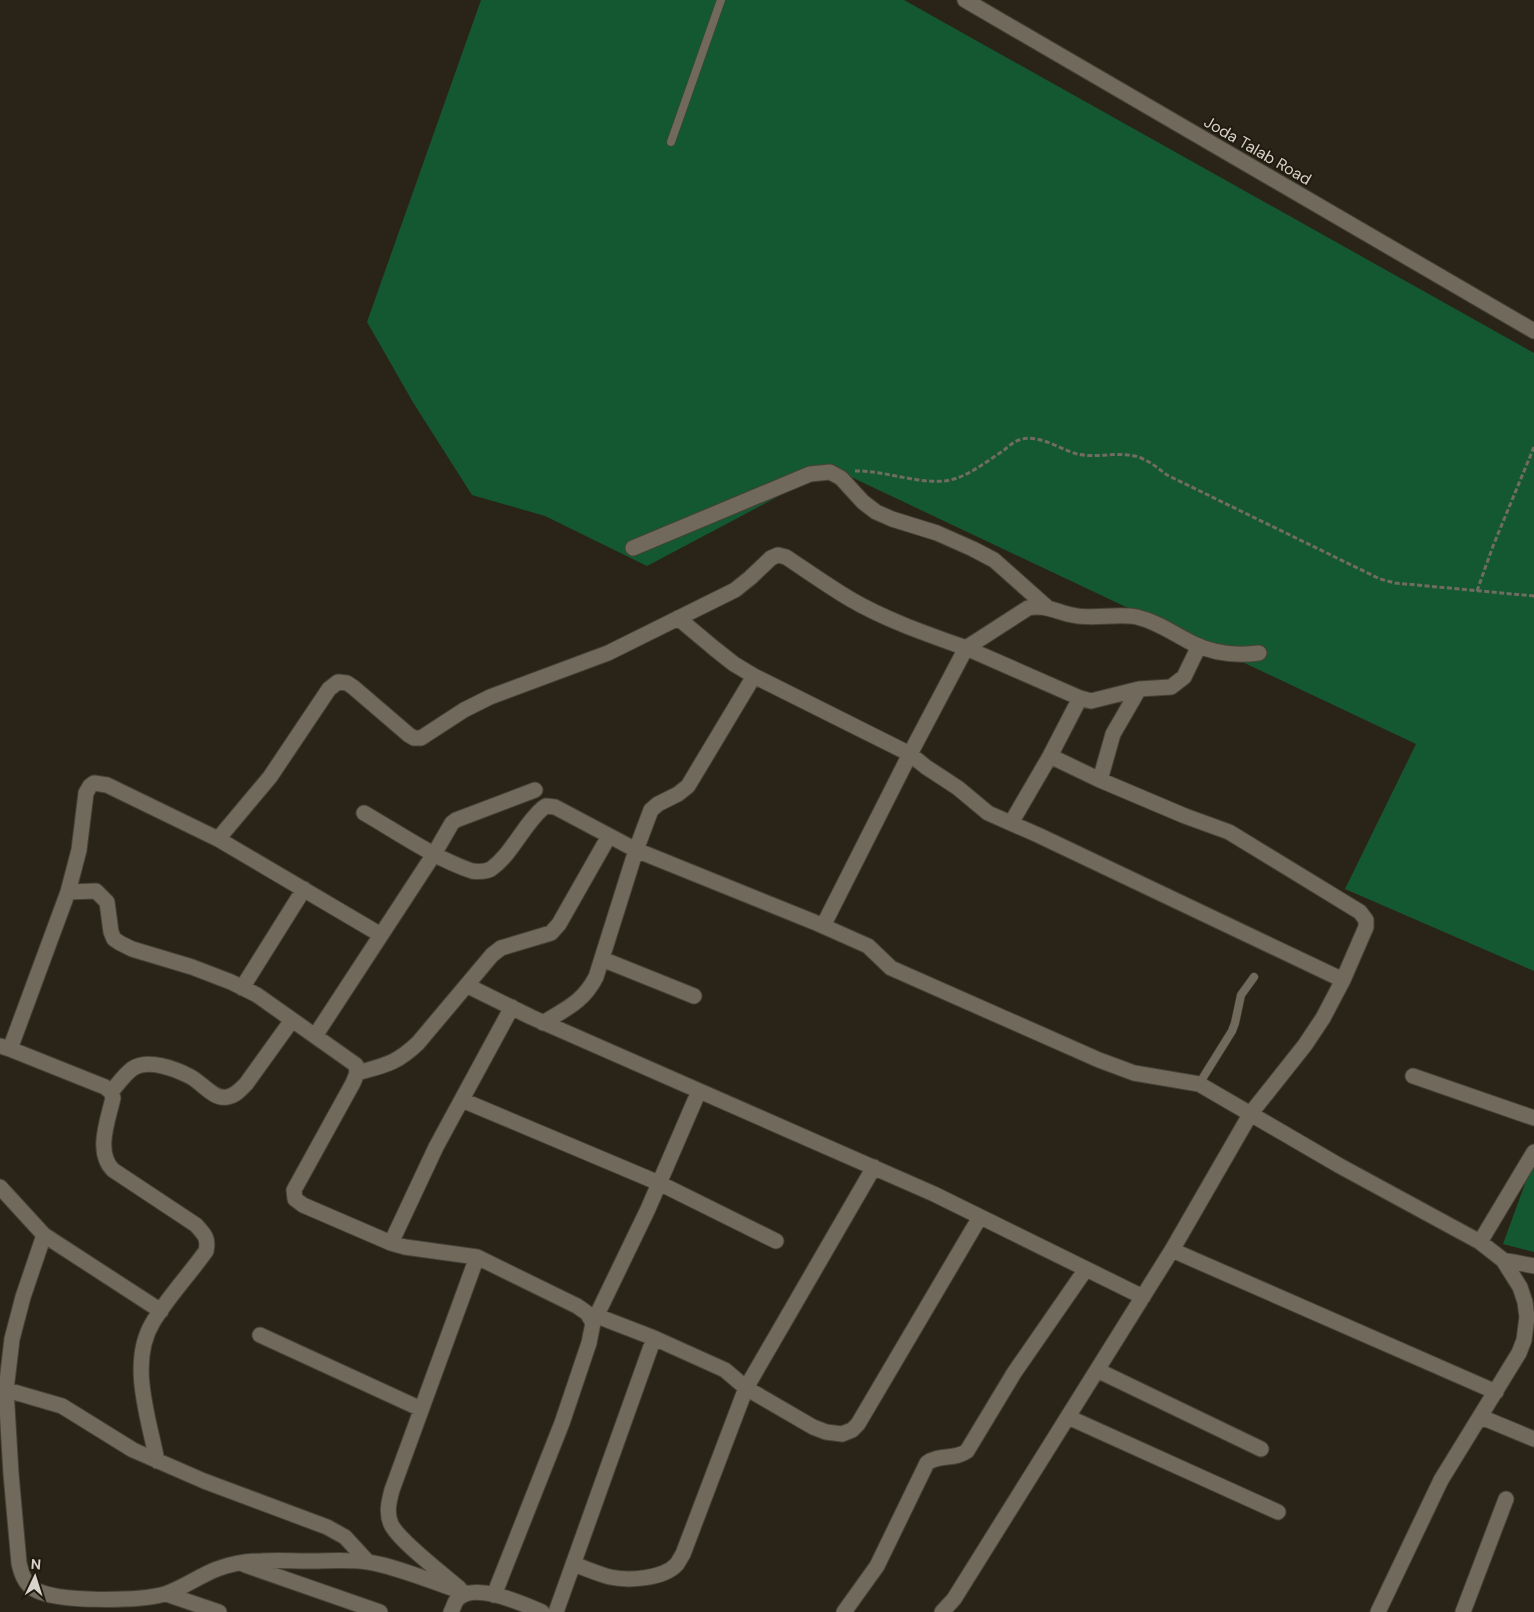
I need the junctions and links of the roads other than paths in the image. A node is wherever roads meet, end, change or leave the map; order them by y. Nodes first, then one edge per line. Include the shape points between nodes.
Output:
1 (721, 0) edge
2 (975, 2) edge
3 (672, 142) dead end
4 (1534, 331) edge
5 (633, 548) dead end
6 (1048, 608) junction
7 (678, 618) junction
8 (1199, 646) junction
9 (966, 648) junction
10 (1259, 653) dead end
11 (754, 676) junction
12 (1140, 689) junction
13 (1080, 698) junction
14 (910, 754) junction
15 (1050, 756) junction
16 (1100, 780) junction
17 (535, 790) dead end
18 (364, 813) dead end
19 (1011, 823) junction
20 (609, 836) junction
21 (218, 839) junction
22 (636, 850) junction
23 (434, 854) junction
24 (304, 889) junction
25 (68, 892) junction
26 (824, 926) junction
27 (381, 935) junction
28 (602, 959) junction
29 (1254, 977) dead end
30 (1343, 980) junction
31 (468, 986) junction
32 (242, 988) junction
33 (694, 996) dead end
34 (512, 1008) junction
35 (292, 1020) junction
36 (543, 1023) junction
37 (315, 1036) junction
38 (5, 1047) edge
39 (357, 1072) junction
40 (1413, 1076) dead end
41 (1199, 1084) junction
42 (699, 1091) junction
43 (111, 1092) junction
44 (462, 1100) junction
45 (1251, 1113) junction
46 (1534, 1118) edge
47 (1534, 1152) edge
48 (874, 1167) junction
49 (659, 1183) junction
50 (0, 1187) edge
51 (980, 1217) junction
52 (44, 1235) junction
53 (776, 1241) dead end
54 (1480, 1242) junction
55 (391, 1243) junction
56 (1172, 1250) junction
57 (477, 1257) junction
58 (1503, 1260) junction
59 (1534, 1266) edge
60 (1086, 1269) junction
61 (1143, 1297) junction
62 (162, 1311) junction
63 (595, 1319) junction
64 (260, 1335) dead end
65 (654, 1338) junction
66 (1097, 1370) junction
67 (746, 1388) junction
68 (3, 1389) edge
69 (1496, 1392) junction
70 (422, 1410) junction
71 (1068, 1417) junction
72 (1481, 1417) junction
73 (1534, 1439) edge
74 (1261, 1449) dead end
75 (157, 1461) junction
76 (1506, 1499) dead end
77 (1278, 1512) dead end
78 (368, 1562) junction
79 (239, 1563) junction
80 (574, 1564) junction
81 (466, 1593) junction
82 (166, 1594) junction
83 (494, 1595) junction
84 (219, 1612) edge
85 (380, 1612) edge
86 (451, 1612) edge
87 (542, 1612) edge
88 (556, 1612) edge
89 (844, 1612) edge
90 (942, 1612) edge
91 (1378, 1612) edge
92 (1463, 1612) edge

1 - 3 lane
2 - 4 street, Joda Talab Road
5 - 6 street via 810,474 830,472 841,478 876,512 945,537 994,560
6 - 8 street via 1074,616 1142,619
6 - 9 street via 1028,608
7 - 9 street via 735,590 778,555 874,611
7 - 11 street via 721,654
7 - 21 street via 608,652 490,697 418,738 409,735 347,683 338,682 270,777
8 - 10 street via 1221,654
8 - 12 street via 1189,670 1177,684
9 - 13 street
9 - 14 street
11 - 14 street
11 - 22 street via 688,786 651,810
12 - 13 street via 1091,701
12 - 16 street via 1113,734
13 - 15 street
14 - 19 street via 988,813
14 - 26 street
15 - 16 street
15 - 19 street
16 - 30 street via 1229,832 1360,912 1366,926
17 - 23 street via 456,820
18 - 23 street
19 - 30 street
20 - 22 street
20 - 23 street via 555,807 546,806 501,860 487,871 473,871
20 - 31 street via 551,934 501,948
21 - 24 street
21 - 25 street via 108,785 94,783 86,793 79,850
22 - 26 street
22 - 28 street
23 - 27 street
24 - 27 street
24 - 32 street
25 - 32 street via 96,891 101,895 107,902 111,932 120,943
25 - 38 street
26 - 41 street via 868,946 891,968 1099,1060 1134,1073
27 - 37 street
28 - 33 street
28 - 36 street via 589,990
29 - 41 lane via 1241,994 1232,1031
30 - 45 street via 1305,1045
31 - 34 street
31 - 39 street via 404,1055 391,1063
32 - 35 street
34 - 36 street
34 - 44 street
35 - 37 street
35 - 43 street via 246,1084 227,1097 218,1097 178,1071 154,1065 133,1068
36 - 42 street
37 - 39 street via 356,1065
38 - 43 street
39 - 55 street via 294,1190 295,1199
40 - 46 street
41 - 45 street
42 - 48 street
42 - 49 street
43 - 62 street via 113,1098 103,1154 106,1163 196,1225 208,1243 206,1251
44 - 49 street
44 - 55 street
45 - 54 street
45 - 56 street
47 - 54 street
48 - 51 street
48 - 67 street
49 - 53 street
49 - 63 street
50 - 52 street
51 - 60 street
51 - 67 street via 852,1430 842,1434 813,1427
52 - 62 street
52 - 68 street via 23,1297
54 - 58 street
55 - 57 street
56 - 61 street
56 - 69 street
57 - 63 street via 577,1306
57 - 70 street
58 - 59 street
58 - 69 street via 1520,1288 1527,1318 1519,1353
60 - 61 street
60 - 89 street via 1014,1373 970,1448 961,1455 935,1458 927,1463 877,1566
61 - 66 street
62 - 75 street via 152,1323 140,1363
63 - 65 street
63 - 83 street via 562,1423
64 - 70 street
65 - 67 street via 725,1370
65 - 80 street
66 - 71 street
66 - 74 street
67 - 80 street via 683,1554 676,1564 657,1576 623,1578 611,1578
68 - 75 street via 62,1406 133,1450
68 - 82 street via 19,1564 27,1583 33,1589 48,1594 80,1598 122,1600
69 - 72 street
70 - 81 street via 392,1490 388,1506 391,1524 400,1537
71 - 77 street
71 - 90 street via 954,1599
72 - 73 street
72 - 91 street via 1441,1480
75 - 78 street via 327,1526 345,1537
76 - 92 street
78 - 79 street
78 - 81 street
79 - 82 street via 216,1570
79 - 85 street
80 - 88 street
81 - 83 street
81 - 86 street via 456,1600
82 - 84 street
83 - 87 street

